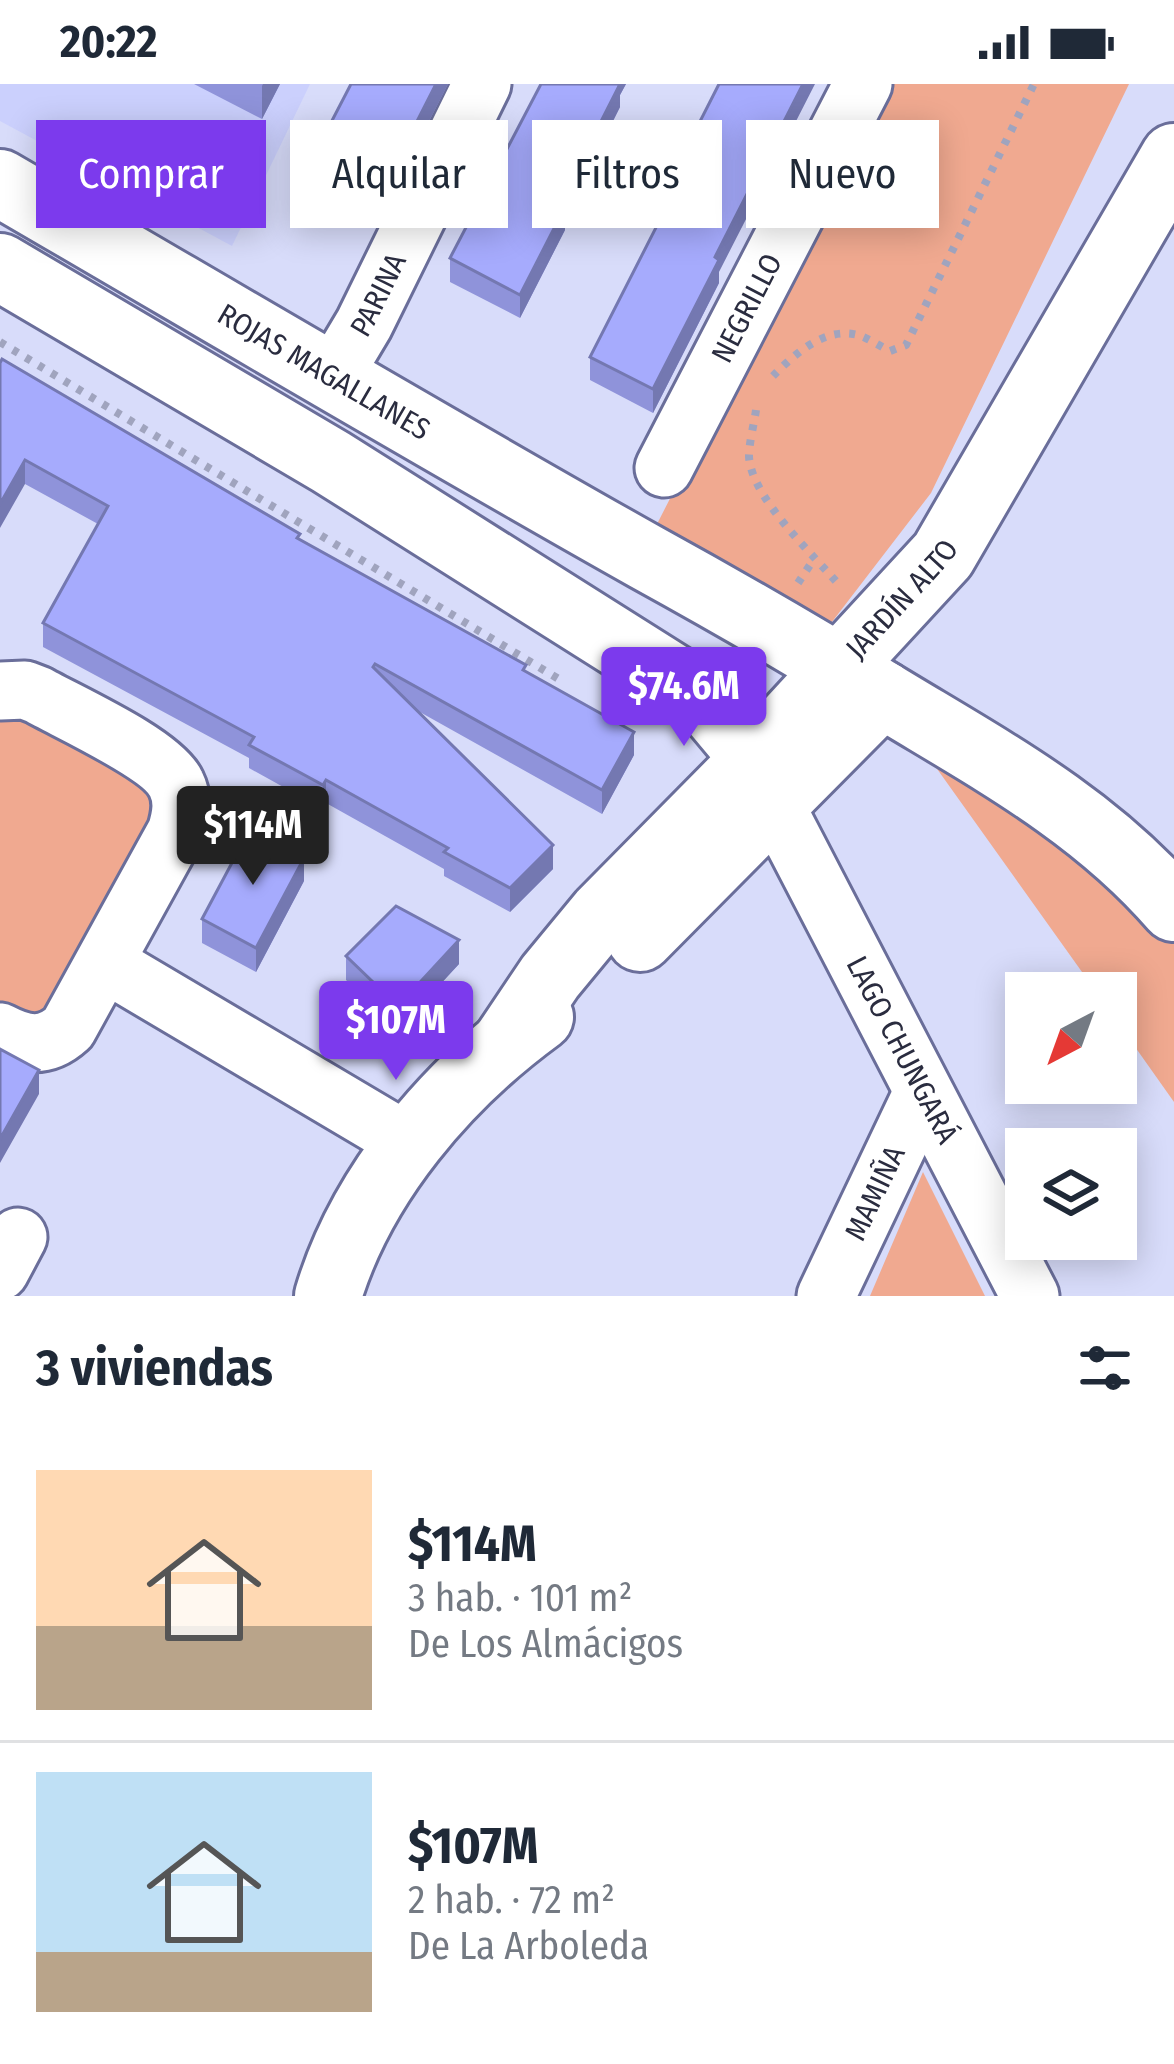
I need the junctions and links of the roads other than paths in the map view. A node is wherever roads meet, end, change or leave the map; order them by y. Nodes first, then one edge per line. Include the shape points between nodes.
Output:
1 (482, 84) edge
2 (863, 84) edge
3 (1174, 158) edge
4 (0, 183) edge
5 (0, 267) edge
6 (333, 376) junction
7 (229, 400) junction
8 (332, 462) junction
9 (664, 469) dead end
10 (647, 557) junction
11 (866, 663) junction
12 (0, 691) edge
13 (763, 784) junction
14 (1174, 908) edge
15 (105, 963) junction
16 (0, 1032) edge
17 (923, 1092) junction
18 (409, 1143) junction
19 (328, 1296) edge
20 (826, 1296) edge
21 (1030, 1296) edge

1 - 6 street, PARINA
2 - 9 street, NEGRILLO
3 - 11 street, JARDÍN ALTO via 962,527
4 - 6 street, ROJAS MAGALLANES
5 - 7 street, ROJAS MAGALLANES
6 - 7 street via 289,394
6 - 10 street, ROJAS MAGALLANES
7 - 8 street, ROJAS MAGALLANES
8 - 10 street, ROJAS MAGALLANES via 453,507
8 - 13 street, ROJAS MAGALLANES via 702,696
10 - 11 street, ROJAS MAGALLANES
11 - 13 street, JARDÍN ALTO
11 - 14 street, ROJAS MAGALLANES via 1069,809
12 - 15 street via 38,695 157,761 180,792 176,832
13 - 17 street, LAGO CHUNGARÁ
13 - 18 street, JARDÍN ALTO via 611,964 507,1041
15 - 16 street via 59,1036 31,1044
15 - 18 street
17 - 20 street, MAMIÑA
17 - 21 street, LAGO CHUNGARÁ
18 - 19 street, JARDÍN ALTO via 358,1225

